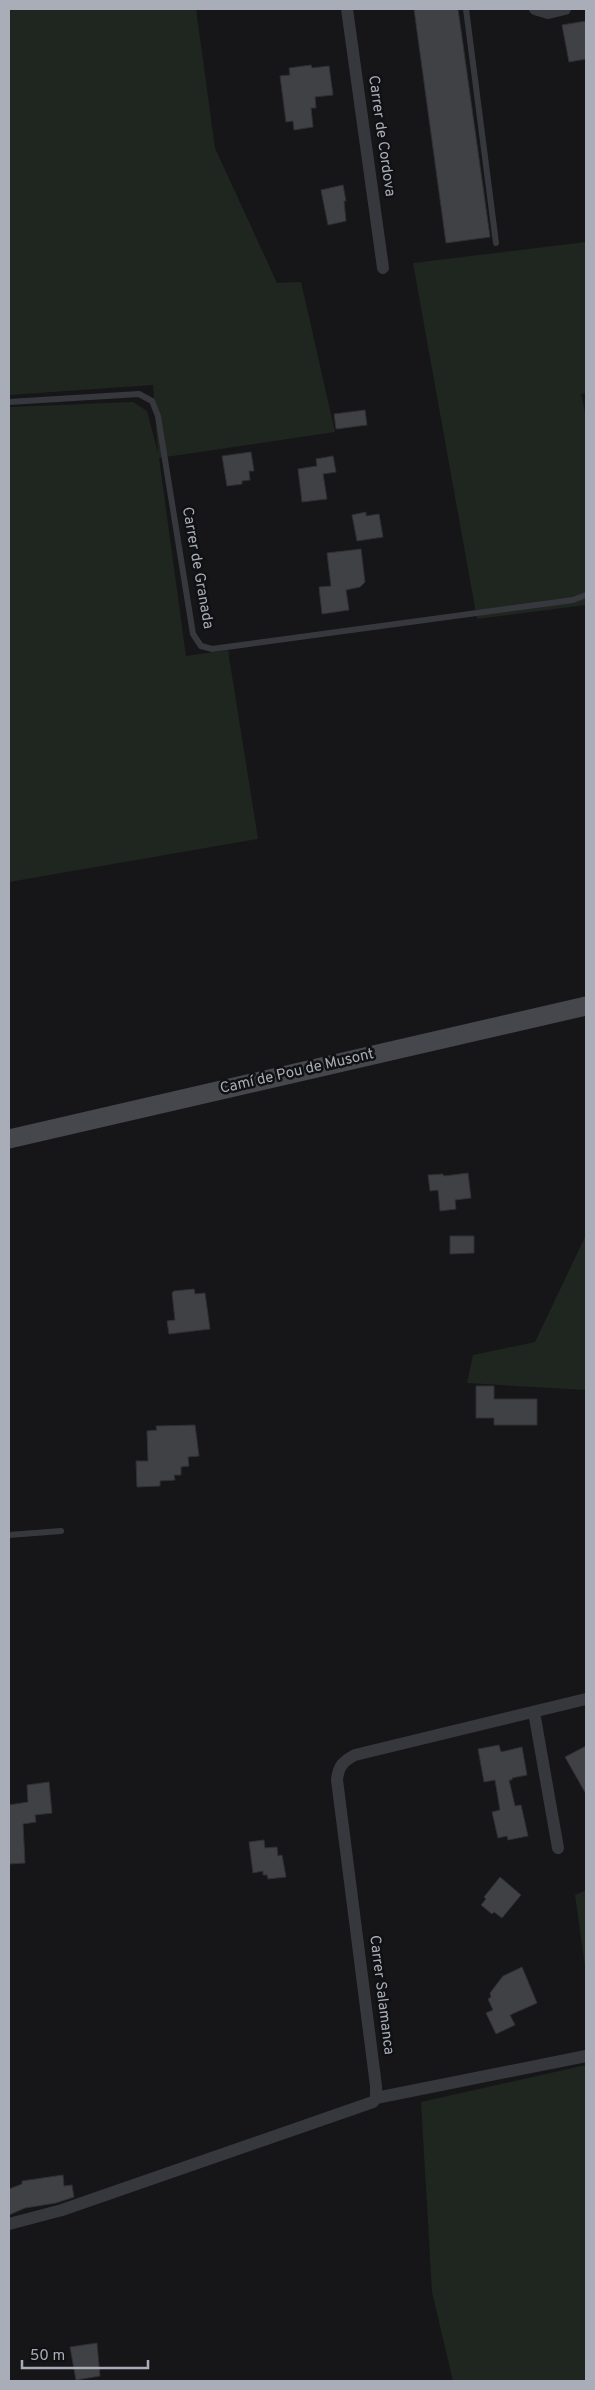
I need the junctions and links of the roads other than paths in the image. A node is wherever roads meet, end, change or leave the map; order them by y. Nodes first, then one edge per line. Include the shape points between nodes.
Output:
1 (347, 9) edge
2 (466, 9) edge
3 (535, 9) edge
4 (565, 9) edge
5 (496, 243) dead end
6 (383, 268) dead end
7 (9, 402) edge
8 (586, 595) edge
9 (586, 1006) edge
10 (9, 1139) edge
11 (61, 1531) dead end
12 (9, 1535) edge
13 (586, 1699) edge
14 (534, 1712) junction
15 (558, 1848) dead end
16 (586, 2056) edge
17 (376, 2098) junction
18 (9, 2224) edge

1 - 6 street, Carrer de Cordova
2 - 5 lane
3 - 4 street via 548,13
7 - 8 lane, Carrer de Granada via 139,394 152,401 158,416 194,634 201,646 212,649 573,600
9 - 10 street, Camí de Pou de Musont
11 - 12 lane
13 - 14 street, Carrer Salamanca
14 - 15 street
14 - 17 street, Carrer Salamanca via 355,1755 344,1761 338,1771
16 - 17 street
17 - 18 street via 368,2104 62,2210

